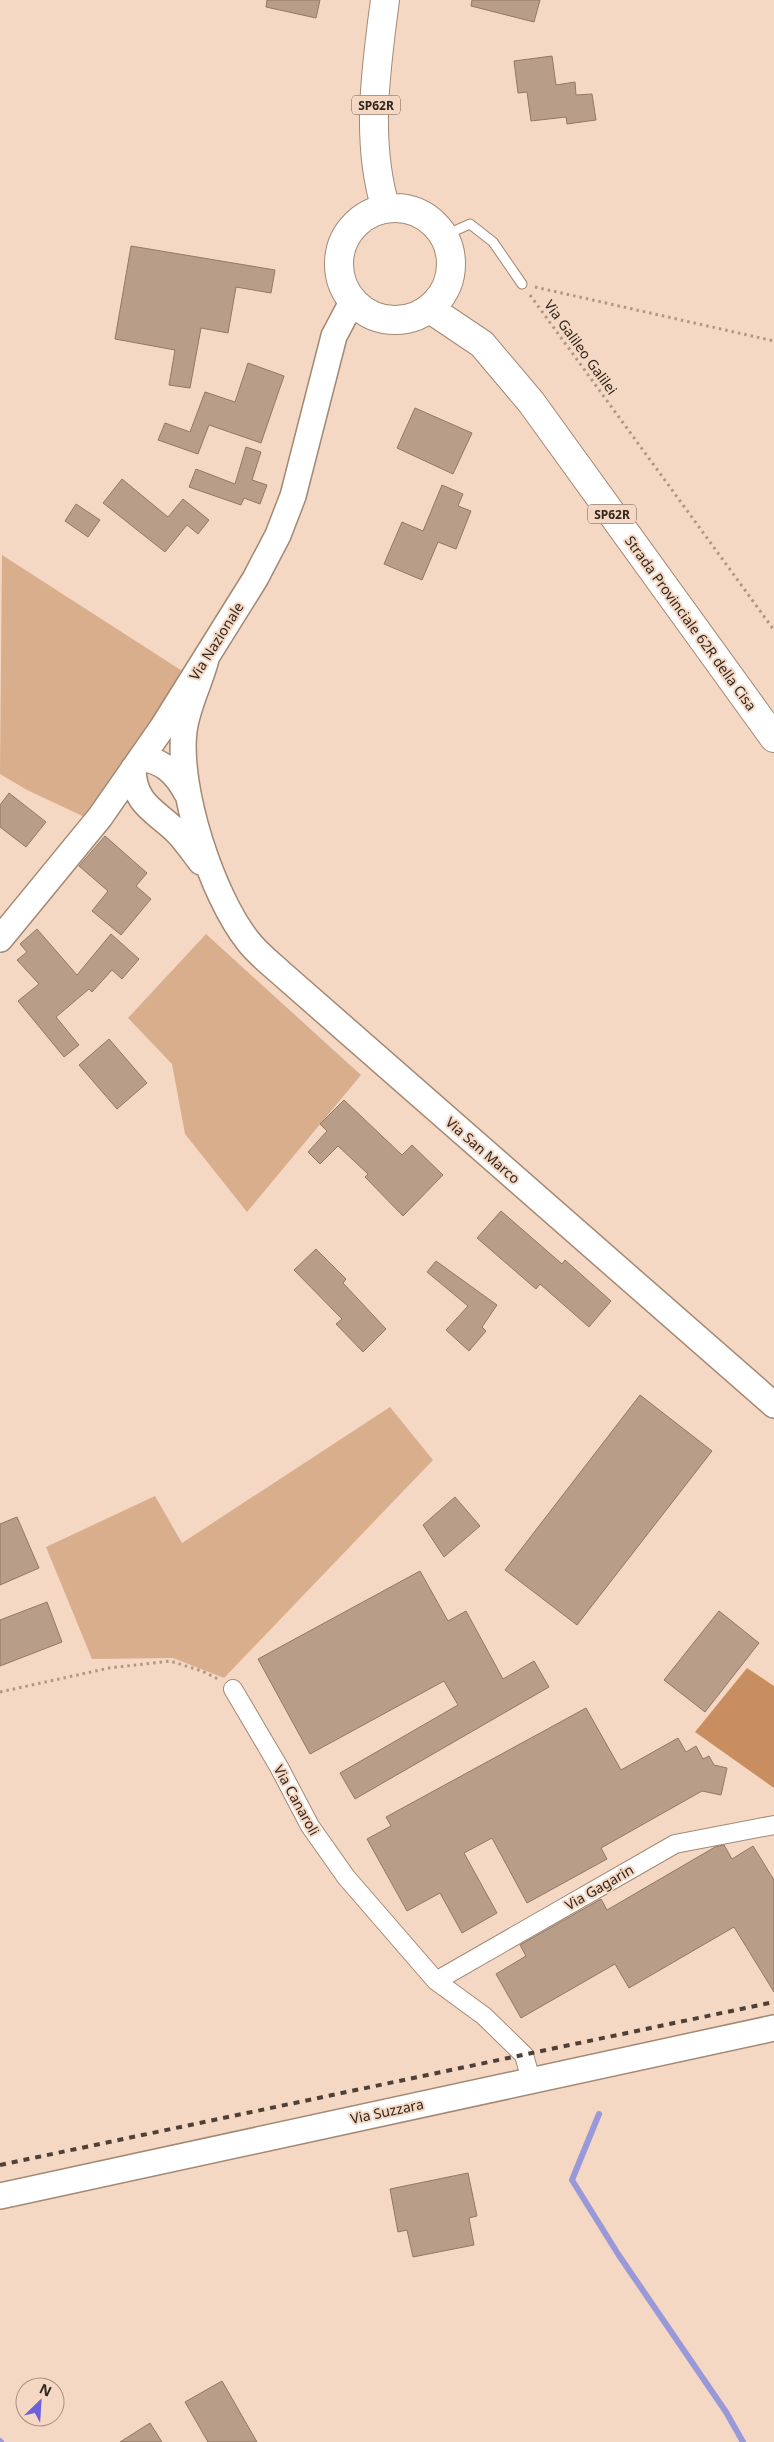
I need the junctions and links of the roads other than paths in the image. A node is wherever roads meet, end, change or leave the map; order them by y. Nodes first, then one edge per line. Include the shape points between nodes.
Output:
1 (385, 0) edge
2 (386, 208) junction
3 (443, 236) junction
4 (522, 284) road end
5 (352, 302) junction
6 (430, 308) junction
7 (206, 658) junction
8 (774, 738) edge
9 (137, 764) junction
10 (188, 796) junction
11 (96, 822) junction
12 (165, 822) junction
13 (214, 878) junction
14 (0, 939) edge
15 (774, 1405) edge
16 (232, 1689) road end
17 (774, 1825) edge
18 (436, 1981) junction
19 (774, 2028) edge
20 (531, 2080) junction
21 (0, 2196) edge

1 - 2 main road, SP62R via 377,63 374,156
2 - 3 main road via 419,214 433,223
2 - 5 main road via 356,224 345,237 339,253 338,271
3 - 4 lane via 470,224 494,242
3 - 6 main road via 451,267 441,297
5 - 6 main road via 365,313 398,321 415,317
5 - 7 street, Via Nazionale via 334,336 293,496 278,535
6 - 8 main road, Strada Provinciale 62R della Cisa / SP62R via 482,344 531,402
7 - 9 street, Via Nazionale
7 - 10 street, Via San Marco via 184,729 182,755
9 - 10 street, Via San Marco via 150,759 173,772
9 - 11 street, Via Nazionale
9 - 12 street, Via San Marco via 140,799
10 - 13 street, Via San Marco
11 - 12 street, Via San Marco via 135,812
11 - 14 street, Via Nazionale
12 - 13 street, Via San Marco via 179,834
13 - 15 street, Via San Marco via 248,941 280,973
16 - 18 street, Via Canaroli via 310,1826 346,1877
17 - 18 street, Via Gagarin via 675,1844
18 - 20 street, Via Canaroli via 504,2034 524,2054
19 - 20 street, Via Suzzara
20 - 21 street, Via Suzzara

